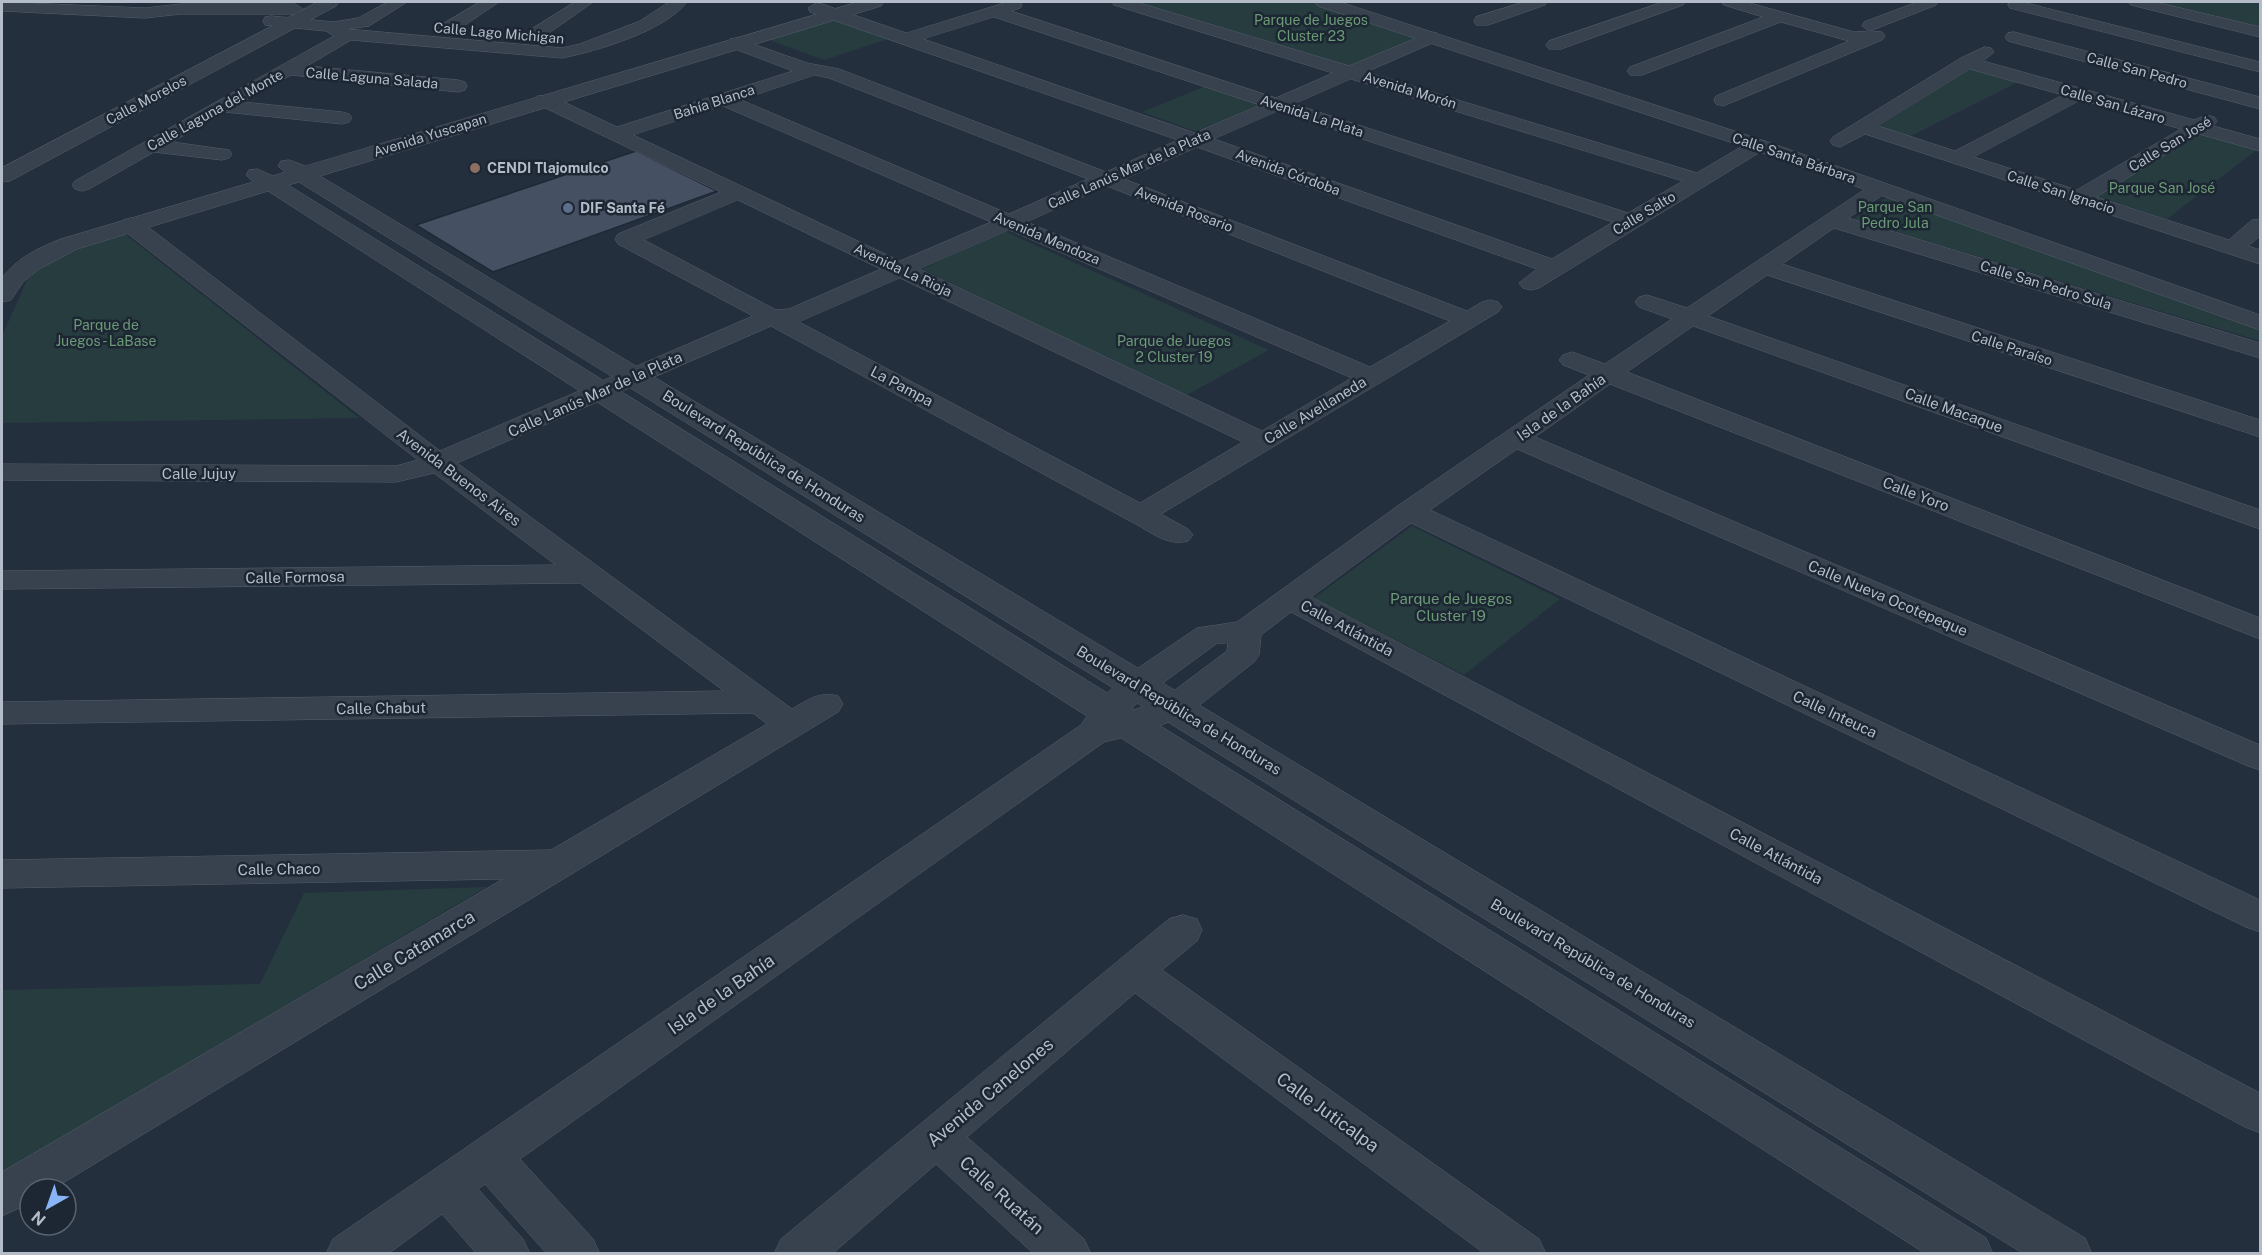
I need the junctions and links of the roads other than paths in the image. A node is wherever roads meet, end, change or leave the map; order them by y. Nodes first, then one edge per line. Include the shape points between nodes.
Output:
1 (154, 2) edge
2 (330, 2) edge
3 (399, 2) edge
4 (491, 2) edge
5 (585, 2) edge
6 (679, 2) edge
7 (875, 2) edge
8 (1024, 2) edge
9 (1120, 2) edge
10 (1324, 2) edge
11 (1539, 2) edge
12 (1677, 2) edge
13 (1730, 2) edge
14 (1930, 2) edge
15 (2137, 2) edge
16 (1785, 5) edge
17 (2016, 5) dead end
18 (3, 7) edge
19 (834, 7) edge
20 (181, 9) junction
21 (994, 11) junction
22 (295, 13) edge
23 (2056, 15) junction
24 (1482, 21) dead end
25 (363, 22) junction
26 (447, 29) junction
27 (341, 31) junction
28 (1873, 31) junction
29 (2260, 32) edge
30 (533, 36) junction
31 (1431, 37) junction
32 (2014, 37) junction
33 (916, 39) junction
34 (744, 40) junction
35 (1555, 45) dead end
36 (585, 48) junction
37 (1967, 62) junction
38 (2260, 67) edge
39 (286, 69) junction
40 (823, 70) junction
41 (1635, 71) dead end
42 (1351, 72) junction
43 (458, 86) dead end
44 (2079, 94) junction
45 (2255, 97) edge
46 (723, 99) junction
47 (544, 100) junction
48 (1723, 100) dead end
49 (1277, 104) junction
50 (221, 106) junction
51 (90, 115) junction
52 (111, 118) junction
53 (342, 118) dead end
54 (1862, 127) junction
55 (2197, 127) junction
56 (617, 134) junction
57 (1197, 140) junction
58 (1840, 141) dead end
59 (398, 144) junction
60 (1758, 145) junction
61 (2260, 145) edge
62 (150, 146) junction
63 (222, 154) dead end
64 (2, 157) edge
65 (1956, 158) junction
66 (279, 174) junction
67 (2, 176) edge
68 (1106, 179) junction
69 (1700, 180) junction
70 (82, 185) dead end
71 (1880, 188) junction
72 (739, 192) junction
73 (2079, 198) junction
74 (348, 201) junction
75 (186, 208) junction
76 (315, 212) junction
77 (1831, 220) junction
78 (1630, 221) junction
79 (1009, 222) junction
80 (131, 225) junction
81 (2260, 225) edge
82 (20, 247) dead end
83 (2232, 248) junction
84 (2260, 257) edge
85 (1764, 266) junction
86 (1554, 267) junction
87 (900, 269) junction
88 (1532, 283) dead end
89 (2, 295) edge
90 (1647, 302) dead end
91 (1479, 313) joint
92 (1691, 316) junction
93 (785, 319) junction
94 (2260, 323) edge
95 (2260, 351) edge
96 (1572, 360) dead end
97 (1609, 374) junction
98 (1371, 377) junction
99 (625, 388) junction
100 (2260, 429) edge
101 (1515, 438) junction
102 (1262, 441) junction
103 (446, 468) junction
104 (2, 472) edge
105 (396, 474) joint
106 (1409, 511) junction
107 (1140, 515) junction
108 (2260, 520) edge
109 (1178, 535) dead end
110 (589, 574) junction
111 (2, 580) edge
112 (1291, 599) junction
113 (2260, 629) edge
114 (1245, 631) junction
115 (1137, 685) junction
116 (760, 702) junction
117 (826, 704) dead end
118 (1175, 707) junction
119 (2, 713) edge
120 (1110, 723) junction
121 (791, 725) junction
122 (2260, 758) edge
123 (557, 864) junction
124 (2, 874) edge
125 (2260, 917) edge
126 (1183, 930) dead end
127 (1134, 971) junction
128 (2260, 1114) edge
129 (936, 1137) junction
130 (489, 1156) junction
131 (446, 1186) junction
132 (2, 1196) edge
133 (349, 1254) edge
134 (507, 1254) edge
135 (577, 1254) edge
136 (797, 1254) edge
137 (1068, 1254) edge
138 (1523, 1254) edge
139 (1969, 1254) edge
140 (2068, 1254) edge

1 - 20 street
2 - 22 street
3 - 25 street
4 - 26 street
5 - 30 street
6 - 36 street via 646,25
7 - 19 street, Avenida Yuscapan
8 - 21 street
9 - 42 street, Avenida Morón
10 - 31 street, Calle Santa Bárbara
11 - 24 street
12 - 35 street
13 - 16 street
14 - 28 street
15 - 29 street
16 - 28 street via 1853,37
16 - 41 street
17 - 23 street
18 - 20 street via 145,12
19 - 33 street, Avenida Córdoba
19 - 34 street, Avenida Yuscapan
19 - 66 street, Avenida Yuscapan
20 - 22 street, Calle Lago Michigan
21 - 33 street
21 - 49 street, Avenida La Plata
22 - 27 street, Calle Lago Michigan
22 - 51 street, Calle Morelos
22 - 52 street, Calle Morelos
23 - 32 street
23 - 38 street
25 - 26 street, Calle Lago Michigan
25 - 27 street, Calle Lago Michigan
26 - 30 street, Calle Lago Michigan
27 - 36 street, Calle Lago Michigan via 562,53
27 - 39 street, Calle Laguna del Monte
28 - 48 street
30 - 36 street, Calle Lago Michigan via 575,40
31 - 42 street, Calle Lanús Mar de la Plata
31 - 60 street, Calle Santa Bárbara
32 - 37 street
32 - 45 street, Calle San Pedro
33 - 57 street, Avenida Córdoba
34 - 40 street, Avenida Rosario
34 - 47 street, Avenida Yuscapan
37 - 44 street, Calle San Lázaro
37 - 54 street
39 - 43 street, Calle Laguna Salada
39 - 50 street, Calle Laguna del Monte
40 - 46 street, Bahía Blanca
40 - 68 street, Avenida Rosario
42 - 49 street, Calle Lanús Mar de la Plata
42 - 69 street, Avenida Morón
44 - 55 street, Calle San Lázaro
44 - 65 street
45 - 55 street, Calle San José
46 - 56 street, Bahía Blanca
46 - 79 street, Avenida Mendoza
47 - 56 street, Avenida La Rioja
47 - 59 street, Avenida Yuscapan
49 - 57 street, Calle Lanús Mar de la Plata
49 - 78 street, Avenida La Plata
50 - 53 street
50 - 62 street, Calle Laguna del Monte
51 - 52 street
51 - 64 street, Calle Morelos
52 - 67 street, Calle Morelos
54 - 58 street
54 - 65 street, Calle San Ignacio
55 - 61 street, Calle San Lázaro
55 - 73 street, Calle San José
56 - 72 street, Avenida La Rioja
57 - 68 street, Calle Lanús Mar de la Plata
57 - 86 street, Avenida Córdoba
59 - 66 street, Avenida Yuscapan
59 - 74 street via 367,158 345,174 342,188
60 - 69 street, Calle Salto
60 - 71 street, Calle Santa Bárbara
62 - 63 street
62 - 70 street, Calle Laguna del Monte
65 - 73 street, Calle San Ignacio
66 - 74 street, Boulevard República de Honduras
66 - 75 street, Avenida Yuscapan
66 - 76 street, Boulevard República de Honduras
66 - 82 street, Avenida Yuscapan
68 - 79 street, Calle Lanús Mar de la Plata
68 - 91 street, Avenida Rosario
69 - 78 street, Calle Salto
71 - 77 street, Isla de la Bahía
71 - 94 street, Calle Santa Bárbara
72 - 87 street, Avenida La Rioja
72 - 93 street, La Pampa via 626,239
73 - 83 street, Calle San Ignacio
74 - 99 street, Boulevard República de Honduras
75 - 76 street via 267,199
75 - 80 street, Avenida Yuscapan
76 - 99 street, Boulevard República de Honduras
77 - 85 street, Isla de la Bahía
77 - 95 street, Calle San Pedro Sula
78 - 86 street, Calle Salto
79 - 87 street, Calle Lanús Mar de la Plata
79 - 98 street, Avenida Mendoza
80 - 89 street, Avenida Yuscapan via 40,256 20,269
80 - 103 street, Avenida Buenos Aires
81 - 83 street
83 - 84 street, Calle San Ignacio
85 - 92 street, Isla de la Bahía
85 - 100 street, Calle Paraíso
86 - 88 street, Calle Salto
87 - 93 street, Calle Lanús Mar de la Plata
87 - 102 street, Avenida La Rioja
90 - 92 street, Calle Macaque
91 - 98 street, Calle Avellaneda
92 - 97 street, Isla de la Bahía
92 - 108 street, Calle Macaque
93 - 99 street, Calle Lanús Mar de la Plata
93 - 107 street, La Pampa
96 - 97 street, Calle Yoro
97 - 101 street, Isla de la Bahía
97 - 113 street, Calle Yoro
98 - 102 street, Calle Avellaneda
99 - 103 street, Calle Lanús Mar de la Plata
99 - 115 street, Boulevard República de Honduras
99 - 120 street, Boulevard República de Honduras
101 - 106 street, Isla de la Bahía
101 - 122 street, Calle Nueva Ocotepeque
102 - 107 street, Calle Avellaneda
103 - 105 street, Calle Lanús Mar de la Plata
103 - 110 street, Avenida Buenos Aires
104 - 105 street, Calle Jujuy
106 - 112 street, Isla de la Bahía
106 - 125 street, Calle Inteuca
107 - 109 street, La Pampa
110 - 111 street, Calle Formosa
110 - 116 street, Avenida Buenos Aires
112 - 114 street, Isla de la Bahía
112 - 128 street, Calle Atlántida
114 - 115 street, Isla de la Bahía via 1208,635
114 - 118 street, Isla de la Bahía via 1243,655
115 - 118 street, Boulevard República de Honduras
115 - 120 street, Isla de la Bahía
116 - 119 street, Calle Chabut
116 - 121 street, Avenida Buenos Aires
117 - 121 street, Calle Catamarca
118 - 120 street, Isla de la Bahía
118 - 140 street, Boulevard República de Honduras
120 - 130 street, Isla de la Bahía
120 - 139 street, Boulevard República de Honduras
121 - 123 street, Calle Catamarca
123 - 124 street, Calle Chaco
123 - 132 street, Calle Catamarca
126 - 127 street, Avenida Canelones
127 - 129 street, Avenida Canelones
127 - 138 street, Calle Juticalpa
129 - 136 street, Avenida Canelones
129 - 137 street, Calle Ruatán
130 - 131 street, Isla de la Bahía
130 - 135 street
131 - 133 street, Isla de la Bahía
131 - 134 street

